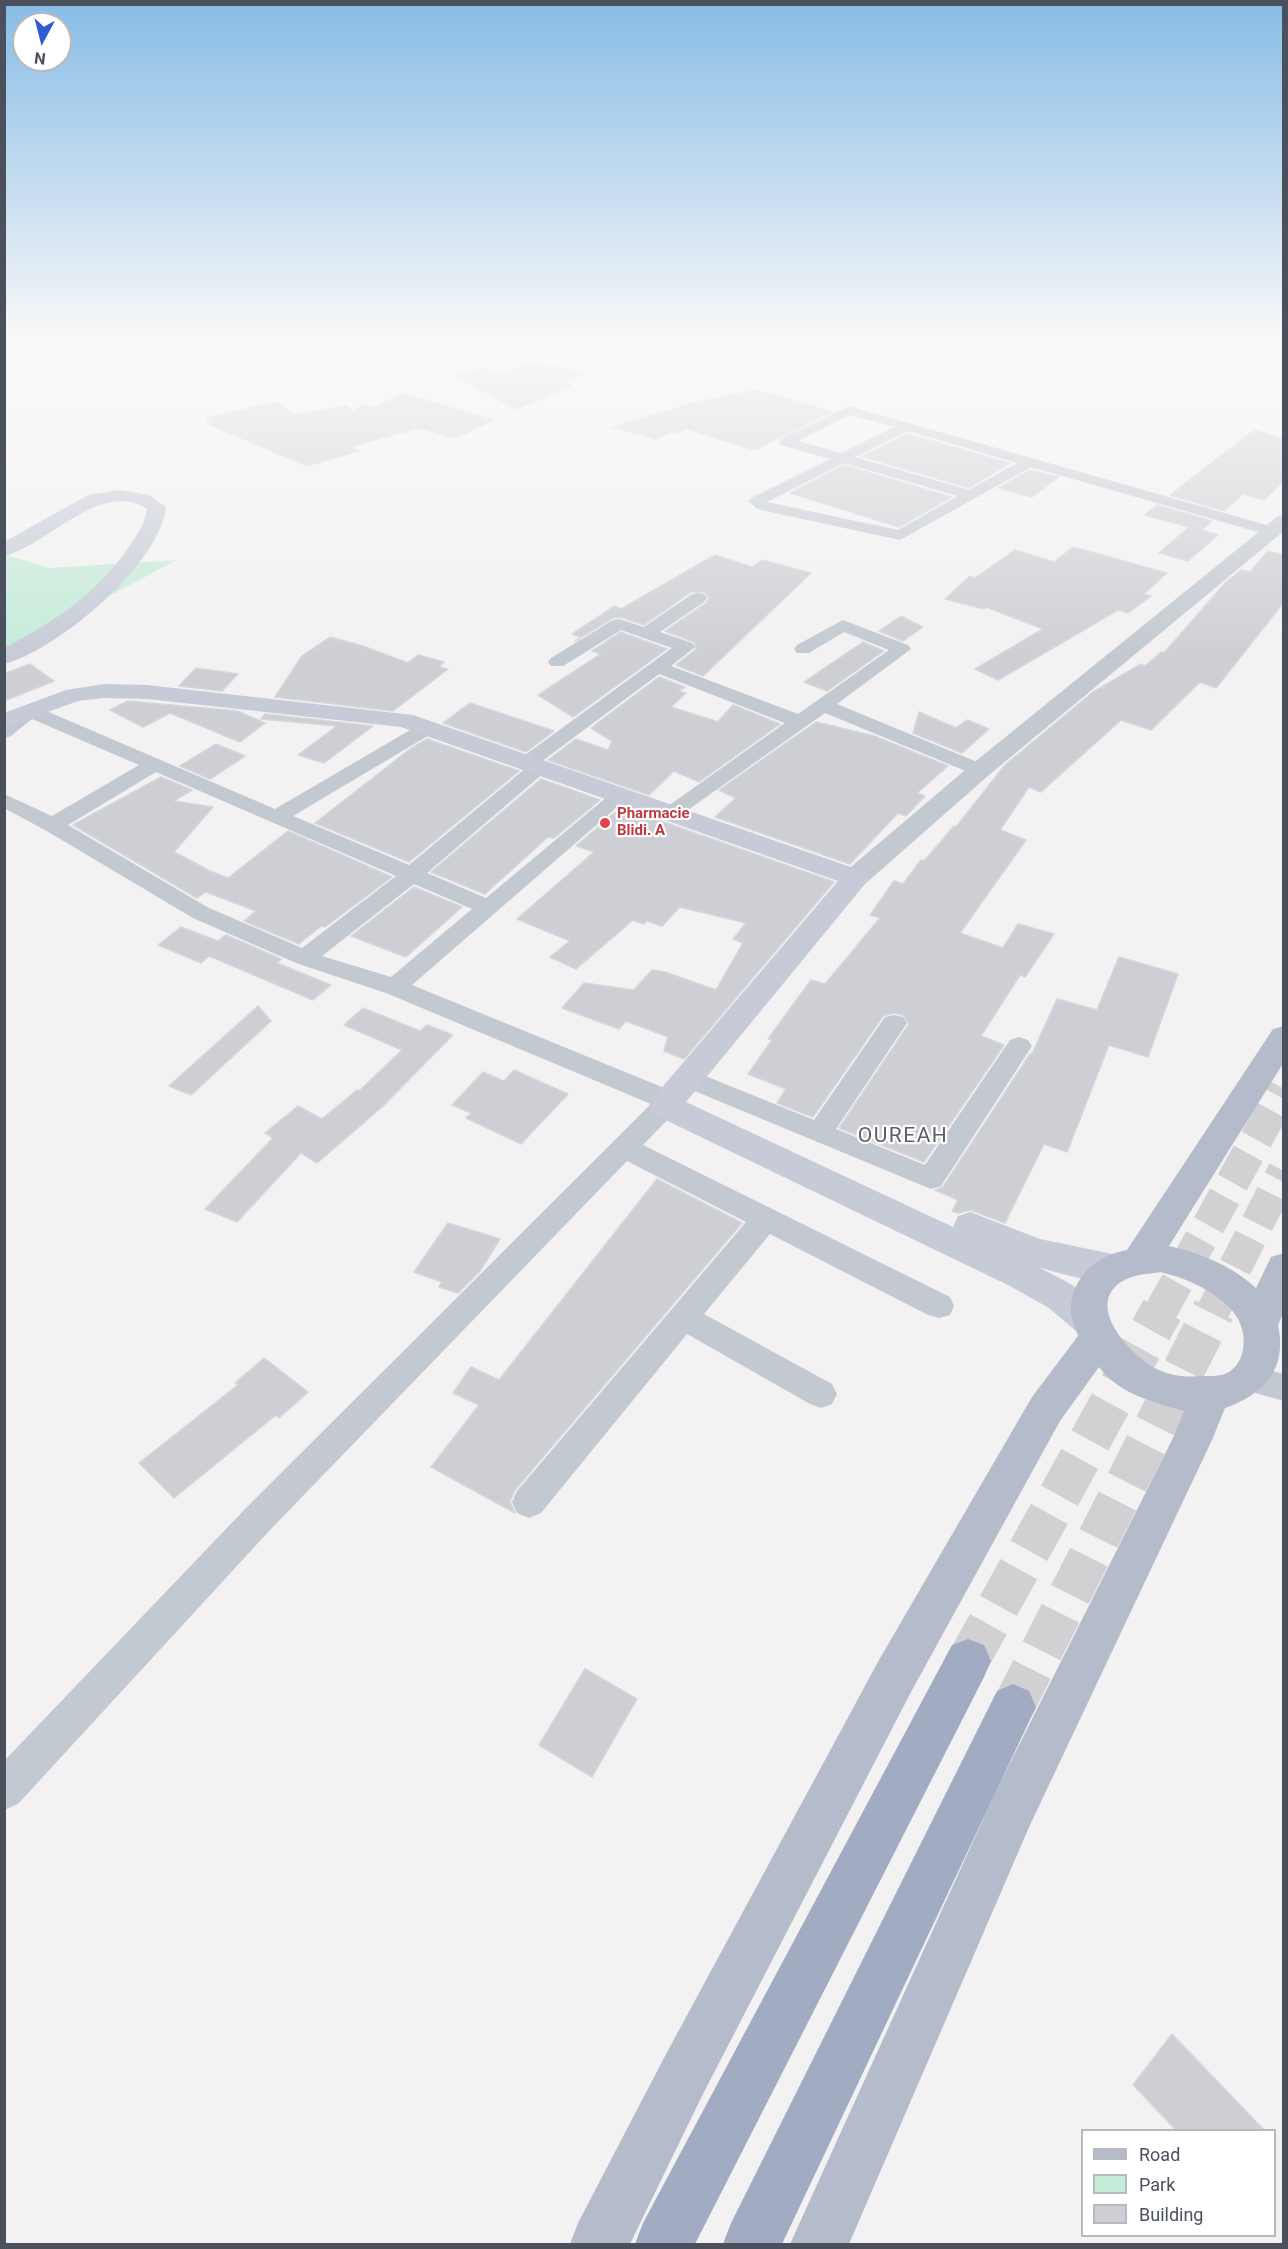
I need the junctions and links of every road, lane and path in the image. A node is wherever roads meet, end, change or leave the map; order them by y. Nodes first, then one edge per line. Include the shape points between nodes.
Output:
1 (804, 447) edge
2 (865, 447) edge
3 (976, 447) edge
4 (843, 458) junction
5 (1029, 462) junction
6 (970, 495) junction
7 (1278, 526) edge
8 (4, 550) edge
9 (698, 598) dead end
10 (647, 633) junction
11 (803, 649) dead end
12 (4, 657) edge
13 (557, 662) dead end
14 (657, 667) junction
15 (825, 706) junction
16 (30, 711) junction
17 (4, 721) edge
18 (801, 722) junction
19 (429, 727) junction
20 (4, 732) edge
21 (154, 764) junction
22 (533, 764) junction
23 (980, 770) junction
24 (621, 795) junction
25 (4, 800) edge
26 (671, 813) junction
27 (276, 817) junction
28 (53, 825) junction
29 (411, 875) junction
30 (855, 878) junction
31 (488, 907) junction
32 (304, 958) junction
33 (395, 987) junction
34 (894, 1023) dead end
35 (1284, 1036) edge
36 (1019, 1046) dead end
37 (675, 1095) junction
38 (819, 1133) junction
39 (625, 1148) junction
40 (766, 1218) junction
41 (1127, 1263) junction
42 (1284, 1267) edge
43 (939, 1306) dead end
44 (683, 1317) junction
45 (1093, 1330) junction
46 (1268, 1340) edge
47 (1229, 1387) junction
48 (1284, 1388) edge
49 (820, 1394) dead end
50 (529, 1502) dead end
51 (968, 1661) tunnel mouth
52 (1013, 1707) tunnel mouth
53 (4, 1790) edge
54 (599, 2244) edge
55 (664, 2244) edge
56 (753, 2244) edge
57 (819, 2244) edge

1 - 4 street
2 - 4 street
3 - 5 street
4 - 6 street
4 - 6 street via 756,501 900,535
5 - 6 street
5 - 7 street
7 - 23 street
8 - 12 main road via 95,499 130,496 157,507 156,518 136,553 112,582 80,612
9 - 10 street
10 - 13 street via 619,624
10 - 14 street via 686,647
11 - 15 street via 843,626 902,649
14 - 18 street
14 - 22 street
15 - 18 street
15 - 23 street
16 - 17 main road
16 - 19 main road via 74,695 147,692 405,720
16 - 20 street
16 - 21 street
18 - 26 street
19 - 22 main road
19 - 27 street
21 - 27 street
21 - 28 street
22 - 24 main road
22 - 29 street
23 - 30 street
24 - 26 main road
24 - 31 street
25 - 28 street
26 - 30 main road
27 - 29 street
28 - 32 street via 201,913
29 - 31 street
29 - 32 street
30 - 37 main road
31 - 33 street
32 - 33 street
33 - 37 street
34 - 38 street
35 - 41 main road via 1168,1219
36 - 38 street via 931,1179
37 - 38 street
37 - 39 street
37 - 41 main road via 1006,1242 1051,1257
37 - 45 main road via 1062,1297
39 - 40 street
39 - 53 street via 258,1519
40 - 43 street
40 - 44 street
41 - 45 main road via 1098,1280 1089,1299
41 - 46 main road via 1180,1261 1201,1268 1221,1279 1250,1308
42 - 46 main road
44 - 49 street
44 - 50 street
45 - 47 main road via 1112,1360 1158,1389 1184,1395
45 - 54 main road via 895,1676
46 - 47 main road via 1257,1368
47 - 48 street
47 - 57 main road via 1192,1440 1012,1808
51 - 55 highway
52 - 56 highway

